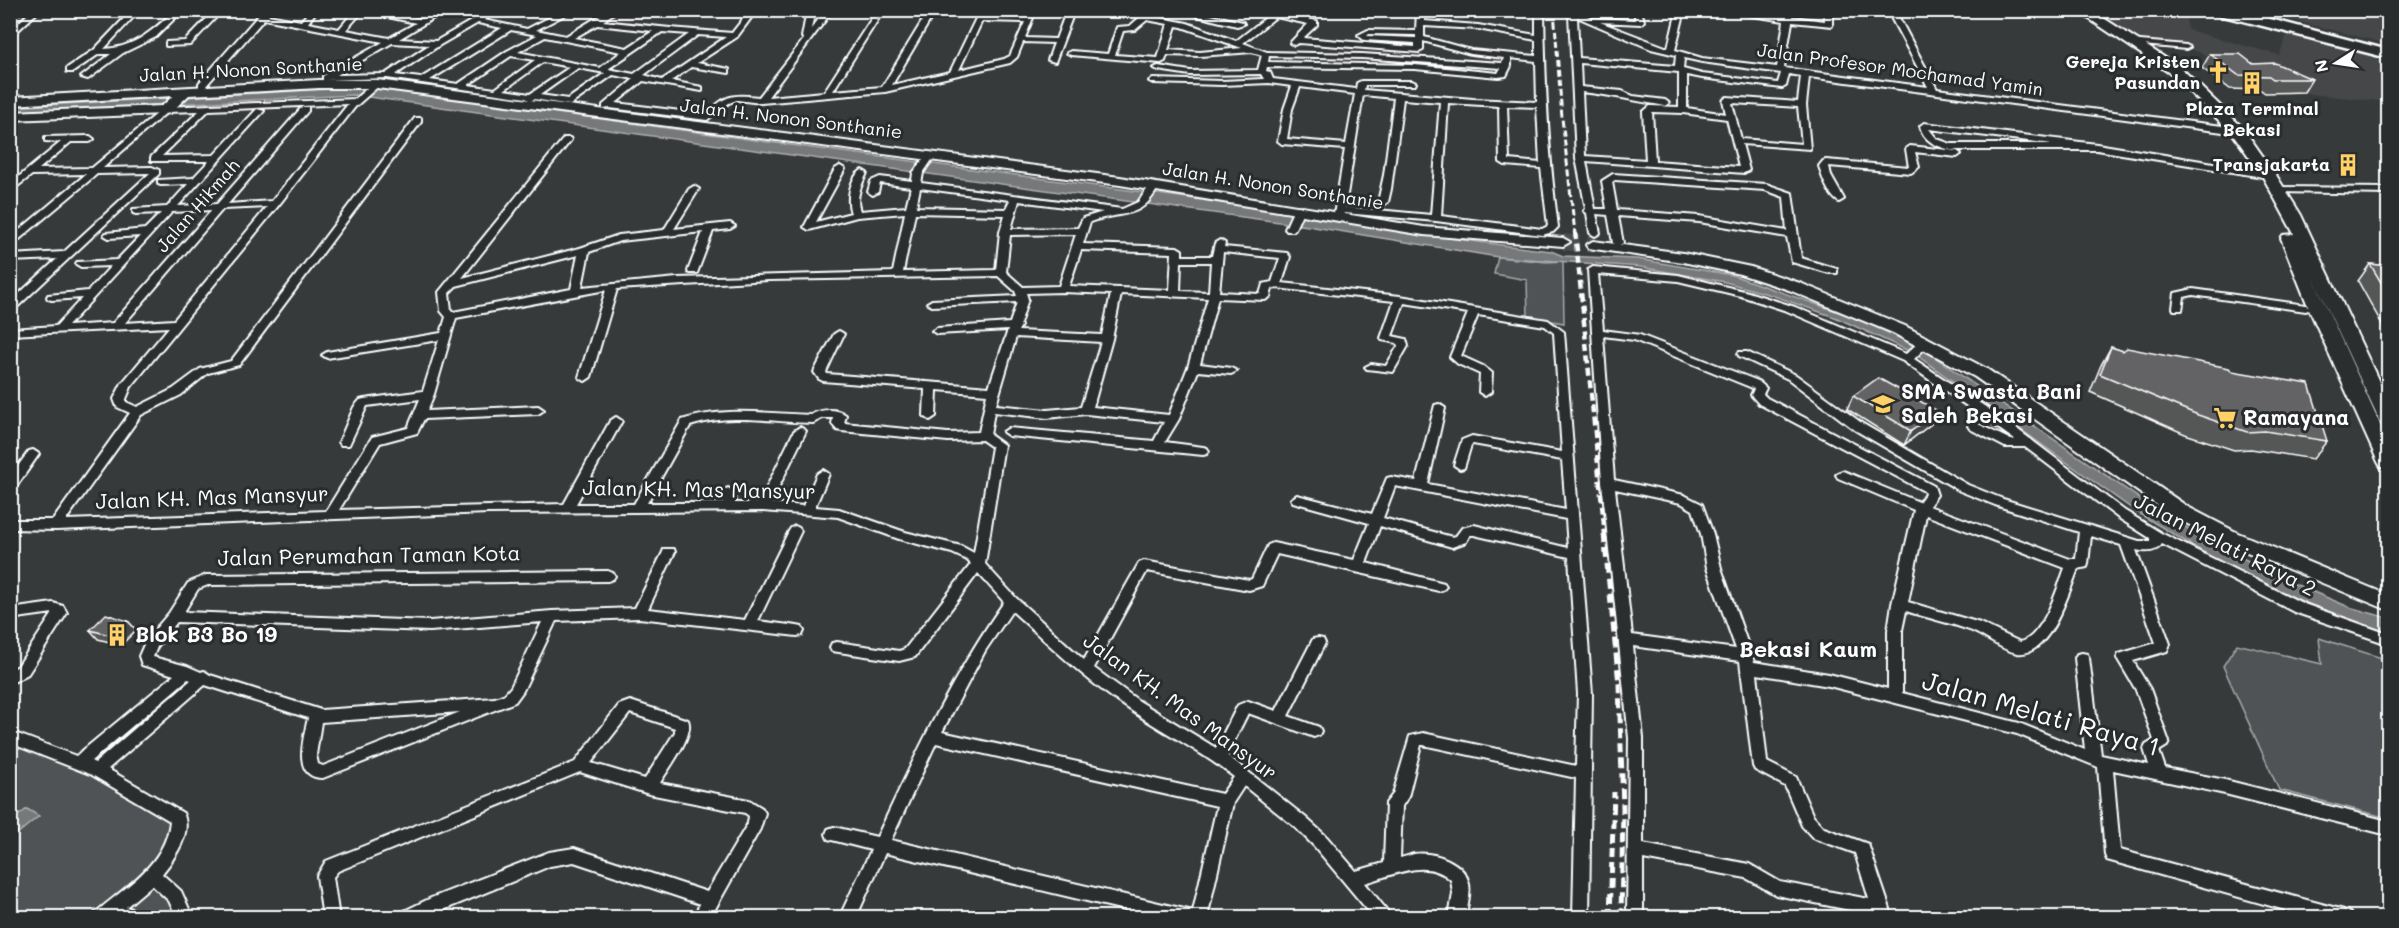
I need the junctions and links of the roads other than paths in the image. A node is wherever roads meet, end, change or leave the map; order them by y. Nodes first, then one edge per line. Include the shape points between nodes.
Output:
1 (33, 10) edge
2 (137, 10) edge
3 (180, 10) edge
4 (220, 10) edge
5 (314, 10) edge
6 (362, 10) edge
7 (444, 10) edge
8 (496, 10) edge
9 (571, 10) edge
10 (615, 10) edge
11 (754, 10) edge
12 (811, 10) edge
13 (830, 10) edge
14 (881, 10) edge
15 (933, 10) edge
16 (1153, 10) edge
17 (1252, 10) edge
18 (1421, 10) edge
19 (1539, 10) edge
20 (1637, 10) edge
21 (1681, 10) edge
22 (1718, 10) edge
23 (1790, 10) edge
24 (1828, 10) edge
25 (1891, 10) edge
26 (2082, 10) edge
27 (2217, 10) edge
28 (2241, 10) edge
29 (10, 12) edge
30 (1070, 12) edge
31 (1203, 12) edge
32 (265, 13) edge
33 (1574, 14) edge
34 (1762, 14) edge
35 (1274, 15) junction
36 (1145, 17) junction
37 (2267, 20) junction
38 (477, 21) junction
39 (1789, 21) junction
40 (423, 22) junction
41 (595, 22) junction
42 (1173, 22) junction
43 (304, 23) junction
44 (1420, 23) junction
45 (1240, 24) dead end
46 (1184, 25) junction
47 (510, 27) junction
48 (342, 30) junction
49 (660, 30) junction
50 (528, 31) junction
51 (698, 31) junction
52 (545, 34) junction
53 (734, 34) junction
54 (10, 36) edge
55 (569, 38) junction
56 (1541, 38) junction
57 (1632, 38) junction
58 (1020, 40) junction
59 (1297, 40) junction
60 (390, 41) junction
61 (805, 41) junction
62 (1059, 41) junction
63 (2132, 42) junction
64 (437, 43) junction
65 (169, 44) dead end
66 (1237, 44) junction
67 (2186, 47) dead end
68 (1419, 48) junction
69 (2388, 48) edge
70 (1256, 49) junction
71 (1631, 49) dead end
72 (120, 51) junction
73 (628, 51) junction
74 (97, 52) junction
75 (1164, 52) junction
76 (510, 53) junction
77 (1071, 53) dead end
78 (1675, 53) junction
79 (1266, 54) junction
80 (2388, 54) edge
81 (1111, 56) junction
82 (1284, 56) junction
83 (1508, 56) junction
84 (542, 59) junction
85 (1541, 59) junction
86 (1052, 60) dead end
87 (1576, 60) junction
88 (692, 65) junction
89 (1160, 65) junction
90 (578, 66) junction
91 (1263, 68) junction
92 (70, 70) dead end
93 (602, 70) junction
94 (726, 71) dead end
95 (1681, 71) junction
96 (1782, 71) junction
97 (612, 72) junction
98 (952, 75) junction
99 (1805, 75) junction
100 (85, 77) dead end
101 (639, 77) junction
102 (422, 81) junction
103 (1153, 81) junction
104 (1269, 81) junction
105 (664, 82) junction
106 (378, 83) junction
107 (1412, 83) junction
108 (1297, 84) junction
109 (202, 85) dead end
110 (459, 87) junction
111 (699, 89) dead end
112 (885, 89) junction
113 (1578, 89) junction
114 (1359, 91) junction
115 (1935, 92) junction
116 (496, 93) junction
117 (1149, 93) dead end
118 (826, 95) junction
119 (1399, 95) junction
120 (1411, 96) junction
121 (530, 98) junction
122 (359, 99) junction
123 (1444, 99) junction
124 (38, 100) junction
125 (761, 100) junction
126 (10, 101) edge
127 (175, 101) junction
128 (1503, 104) junction
129 (609, 105) junction
130 (1541, 105) junction
131 (1802, 105) junction
132 (207, 108) junction
133 (1683, 108) junction
134 (305, 109) dead end
135 (260, 111) dead end
136 (596, 114) junction
137 (20, 115) edge
138 (1731, 117) junction
139 (418, 120) dead end
140 (2231, 127) junction
141 (48, 139) dead end
142 (69, 139) junction
143 (90, 139) dead end
144 (567, 140) dead end
145 (1738, 141) junction
146 (1984, 146) junction
147 (1351, 147) junction
148 (2097, 147) junction
149 (218, 158) junction
150 (1581, 158) junction
151 (927, 159) junction
152 (1651, 163) junction
153 (1545, 166) junction
154 (840, 169) dead end
155 (30, 172) junction
156 (95, 172) junction
157 (862, 173) dead end
158 (2264, 175) junction
159 (197, 181) junction
160 (160, 182) dead end
161 (918, 184) junction
162 (10, 189) edge
163 (694, 189) dead end
164 (1153, 189) junction
165 (2278, 190) junction
166 (2388, 191) edge
167 (873, 192) dead end
168 (1016, 198) junction
169 (1839, 199) dead end
170 (1383, 202) dead end
171 (275, 204) junction
172 (219, 206) junction
173 (171, 210) junction
174 (911, 210) junction
175 (136, 211) dead end
176 (1589, 211) junction
177 (1009, 212) junction
178 (1125, 212) junction
179 (1298, 212) junction
180 (1613, 212) junction
181 (1340, 213) junction
182 (857, 214) junction
183 (2286, 214) junction
184 (1436, 218) junction
185 (730, 226) dead end
186 (1291, 227) dead end
187 (709, 228) junction
188 (668, 231) junction
189 (1082, 231) junction
190 (150, 232) junction
191 (1005, 232) junction
192 (108, 235) dead end
193 (1792, 235) junction
194 (1594, 239) joint
195 (1563, 242) tunnel mouth
196 (1618, 243) dead end
197 (10, 244) edge
198 (1078, 247) junction
199 (584, 250) junction
200 (1218, 250) junction
201 (68, 255) junction
202 (10, 258) edge
203 (1177, 260) junction
204 (121, 263) junction
205 (81, 264) dead end
206 (693, 271) dead end
207 (1833, 271) dead end
208 (2311, 272) junction
209 (1001, 273) junction
210 (897, 276) junction
211 (452, 284) junction
212 (1276, 285) junction
213 (612, 287) junction
214 (1063, 289) junction
215 (1117, 291) junction
216 (576, 292) junction
217 (1175, 293) junction
218 (92, 294) junction
219 (1214, 294) junction
220 (1022, 295) junction
221 (52, 297) dead end
222 (1400, 299) junction
223 (932, 303) dead end
224 (10, 308) edge
225 (2178, 308) dead end
226 (2306, 308) dead end
227 (1474, 311) junction
228 (451, 316) junction
229 (178, 323) junction
230 (116, 326) junction
231 (59, 329) junction
232 (1015, 330) junction
233 (937, 331) dead end
234 (10, 332) edge
235 (1596, 332) junction
236 (839, 334) dead end
237 (446, 335) junction
238 (1107, 339) junction
239 (1925, 342) junction
240 (2337, 350) junction
241 (1743, 354) dead end
242 (2357, 354) junction
243 (327, 355) dead end
244 (1907, 359) junction
245 (1194, 367) junction
246 (1371, 367) dead end
247 (1231, 372) dead end
248 (585, 377) dead end
249 (932, 386) junction
250 (993, 391) junction
251 (1485, 392) dead end
252 (428, 393) junction
253 (2366, 399) junction
254 (989, 408) junction
255 (1439, 408) dead end
256 (538, 410) dead end
257 (1086, 410) junction
258 (137, 412) junction
259 (420, 415) junction
260 (930, 416) dead end
261 (2387, 416) edge
262 (1173, 419) junction
263 (616, 421) dead end
264 (1974, 426) dead end
265 (800, 431) dead end
266 (1009, 432) dead end
267 (984, 436) junction
268 (345, 442) dead end
269 (2026, 443) junction
270 (1157, 445) junction
271 (1203, 451) dead end
272 (33, 454) dead end
273 (1566, 458) junction
274 (2388, 462) edge
275 (1460, 465) dead end
276 (823, 474) dead end
277 (1842, 475) dead end
278 (1608, 483) junction
279 (1421, 486) junction
280 (10, 487) edge
281 (728, 492) dead end
282 (1296, 499) dead end
283 (729, 507) junction
284 (762, 507) junction
285 (638, 508) junction
286 (1921, 508) junction
287 (567, 509) junction
288 (807, 511) junction
289 (331, 513) junction
290 (1571, 515) junction
291 (1376, 520) junction
292 (10, 524) edge
293 (56, 525) junction
294 (795, 531) dead end
295 (2085, 531) junction
296 (2157, 536) junction
297 (2127, 543) junction
298 (669, 552) dead end
299 (1575, 554) junction
300 (979, 563) junction
301 (2073, 565) junction
302 (1358, 566) junction
303 (608, 576) dead end
304 (1439, 586) dead end
305 (2362, 589) junction
306 (2388, 593) edge
307 (1011, 602) junction
308 (2388, 603) edge
309 (1899, 604) junction
310 (639, 613) junction
311 (10, 614) edge
312 (552, 616) junction
313 (174, 617) junction
314 (749, 626) junction
315 (797, 631) dead end
316 (2388, 639) edge
317 (1626, 640) junction
318 (1318, 644) dead end
319 (837, 646) dead end
320 (2082, 658) dead end
321 (1747, 661) junction
322 (1086, 670) junction
323 (188, 672) junction
324 (204, 678) junction
325 (10, 679) edge
326 (1895, 697) junction
327 (497, 704) junction
328 (315, 716) junction
329 (1280, 718) junction
330 (1314, 731) dead end
331 (932, 736) junction
332 (10, 737) edge
333 (1219, 757) junction
334 (2100, 761) junction
335 (80, 762) junction
336 (580, 766) junction
337 (97, 770) junction
338 (1585, 774) junction
339 (2159, 774) junction
340 (1243, 776) junction
341 (649, 787) junction
342 (1226, 801) junction
343 (2388, 828) edge
344 (834, 834) dead end
345 (881, 846) junction
346 (1635, 850) junction
347 (1392, 867) junction
348 (152, 875) junction
349 (1354, 879) junction
350 (710, 900) junction
351 (1882, 913) edge
352 (105, 914) edge
353 (136, 918) edge
354 (185, 918) edge
355 (331, 918) edge
356 (406, 918) edge
357 (701, 918) edge
358 (847, 918) edge
359 (1192, 918) edge
360 (1199, 918) edge
361 (1385, 918) edge
362 (1457, 918) edge
363 (1581, 918) edge
364 (1635, 918) edge
365 (2344, 918) edge

1 - 29 street
1 - 54 street
2 - 74 street
3 - 72 street via 153,35
4 - 65 street via 186,44
5 - 43 street
6 - 40 street
6 - 48 street
7 - 40 street
8 - 38 street
9 - 50 street
10 - 41 street
11 - 53 street
12 - 61 street
13 - 61 street
14 - 118 street
15 - 112 street
16 - 36 street
17 - 35 street
18 - 44 street
19 - 56 street
20 - 33 street via 1640,21 1636,22
21 - 78 street
22 - 34 street
23 - 39 street
24 - 39 street via 1829,24
25 - 115 street
26 - 63 main road
27 - 37 highway
28 - 37 highway
30 - 62 street
31 - 45 street
31 - 46 street
32 - 43 street
32 - 109 street
33 - 57 street, Jalan Profesor Mochamad Yamin
33 - 87 street
34 - 39 street
35 - 59 street via 1314,23
35 - 66 street
36 - 42 street
36 - 81 street via 1132,28 1120,29
37 - 69 highway
37 - 80 highway
38 - 47 street
38 - 64 street
39 - 96 street
40 - 60 street
41 - 49 street
41 - 55 street
42 - 46 street
42 - 75 street
43 - 48 street
44 - 56 street via 1469,26
44 - 68 street
46 - 66 street
47 - 50 street
47 - 102 street
48 - 60 street
49 - 51 street
49 - 73 street
50 - 52 street
51 - 53 street
51 - 101 street
52 - 55 street
52 - 76 street
53 - 88 street
55 - 73 street
56 - 85 street
57 - 71 street
57 - 78 street, Jalan Profesor Mochamad Yamin
58 - 62 street
58 - 98 street via 1007,61
58 - 98 street via 1031,16 981,16
59 - 68 street
59 - 82 street
60 - 64 street
60 - 106 street via 326,78
61 - 125 street
62 - 86 street
63 - 67 street
63 - 140 main road via 2176,71
64 - 106 street
66 - 70 street
68 - 68 street via 1364,38 1362,35 1368,32
68 - 82 street via 1362,56
68 - 83 street
68 - 83 street via 1498,75 1503,74
68 - 91 street
68 - 107 street
70 - 75 street via 1206,54
70 - 79 street
72 - 74 street
72 - 100 street
73 - 93 street
74 - 92 street
75 - 89 street
76 - 84 street
76 - 110 street
77 - 81 street
78 - 95 street
78 - 96 street, Jalan Profesor Mochamad Yamin
79 - 82 street
79 - 91 street
81 - 89 street
83 - 85 street
84 - 90 street
84 - 116 street
85 - 130 street
87 - 95 street
87 - 113 street
88 - 94 street
88 - 105 street
89 - 91 street via 1190,73
89 - 103 street
90 - 93 street
90 - 121 street
91 - 104 street
93 - 97 street
95 - 96 street via 1780,86
95 - 133 street
96 - 99 street, Jalan Profesor Mochamad Yamin
97 - 101 street
97 - 121 street via 570,102
98 - 112 street
99 - 115 street, Jalan Profesor Mochamad Yamin
99 - 131 street
101 - 105 street
101 - 129 street
102 - 106 street
102 - 110 street
103 - 104 street
103 - 117 street
104 - 108 street
105 - 111 street
106 - 122 street
106 - 127 street, Jalan H. Nonon Sonthanie via 319,84
106 - 136 street, Jalan H. Nonon Sonthanie
107 - 114 street via 1365,82
107 - 120 street
108 - 114 street
108 - 147 street via 1282,141
110 - 116 street
112 - 118 street
113 - 133 street
113 - 150 street
114 - 119 street
114 - 147 street
115 - 140 street, Jalan Profesor Mochamad Yamin
116 - 121 street
118 - 125 street
119 - 120 street
119 - 170 street
120 - 123 street
122 - 132 street, Jalan H. Nonon Sonthanie
122 - 171 street
123 - 128 street
123 - 184 street
124 - 126 street, Jalan H. Nonon Sonthanie
124 - 127 street, Jalan H. Nonon Sonthanie
124 - 137 street
125 - 129 street via 743,96 730,99 707,117
127 - 132 street, Jalan H. Nonon Sonthanie
127 - 137 street, Jalan H. Nonon Sonthanie
127 - 156 street
128 - 130 street
128 - 153 street via 1505,162
129 - 136 street
130 - 153 street
131 - 138 street via 1727,100
131 - 145 street via 1806,148
132 - 149 street via 154,159
133 - 138 street
133 - 152 street via 1647,110
134 - 172 street, Jalan Hikmah
135 - 149 street
136 - 151 street, Jalan H. Nonon Sonthanie
138 - 145 street
139 - 258 street via 235,363 208,369 177,392
140 - 158 main road
141 - 142 street
142 - 143 street
142 - 155 street
144 - 211 street
145 - 152 street via 1745,170 1742,171
146 - 148 street
146 - 148 street via 1942,144 1926,134 1924,125
146 - 169 street via 1987,151 1982,154 1910,149 1914,167 1911,170 1826,163 1824,171
147 - 181 street
148 - 158 street
149 - 159 street
150 - 152 street
150 - 176 street
151 - 161 street via 918,173
151 - 164 street, Jalan H. Nonon Sonthanie
153 - 184 street via 1550,230
154 - 182 street via 809,227
155 - 156 street
155 - 162 street
156 - 197 street
156 - 201 street via 156,172
157 - 182 street via 853,195 852,205
158 - 165 main road
158 - 183 main road
159 - 160 street
159 - 173 street
161 - 167 street via 877,180
161 - 168 street
161 - 174 street
163 - 188 street
164 - 178 street via 1144,204
164 - 179 street, Jalan H. Nonon Sonthanie
165 - 166 street
165 - 183 main road
168 - 177 street
168 - 178 street
171 - 172 street
171 - 229 street
172 - 173 street
172 - 230 street, Jalan Hikmah
173 - 175 street
173 - 190 street
174 - 177 street
174 - 182 street
174 - 210 street
176 - 180 street
176 - 194 street
177 - 191 street
178 - 189 street via 1089,219
179 - 181 street, Jalan H. Nonon Sonthanie
179 - 186 street
180 - 193 street via 1713,221
180 - 193 street via 1607,181 1611,177 1772,188 1789,195
180 - 196 street
181 - 184 street
181 - 195 street, Jalan H. Nonon Sonthanie via 1424,231
183 - 208 main road
185 - 187 street
187 - 188 street
187 - 206 street
188 - 199 street via 619,238
189 - 191 street
189 - 198 street
190 - 192 street
190 - 204 street
191 - 209 street
193 - 207 street via 1796,260
194 - 239 street via 1739,268 1853,309
198 - 203 street via 1172,249 1178,251
198 - 214 street
199 - 211 street
199 - 216 street
200 - 203 street
200 - 212 street via 1283,255
200 - 219 street
201 - 202 street
201 - 224 street
203 - 217 street
204 - 205 street
204 - 218 street
208 - 240 main road
208 - 242 main road
209 - 210 street
209 - 220 street
210 - 213 street
211 - 228 street via 444,292 446,311
212 - 219 street via 1267,286 1265,297
212 - 222 street
213 - 216 street
213 - 248 street
214 - 215 street
214 - 220 street
215 - 217 street
215 - 238 street
216 - 228 street
217 - 219 street
218 - 221 street
218 - 231 street
219 - 245 street
220 - 223 street
220 - 232 street
222 - 227 street
222 - 246 street via 1386,338 1402,341 1403,346 1389,370
225 - 226 street via 2179,295 2193,292
227 - 251 street via 1455,357 1486,373
227 - 273 street via 1557,328
228 - 237 street
229 - 230 street
229 - 258 street via 122,393 121,404
230 - 231 street
231 - 234 street
232 - 233 street
232 - 238 street
232 - 250 street
235 - 244 street, Jalan Melati Raya 2 via 1593,270 1635,273 1686,280 1770,302
235 - 278 street
235 - 286 street via 1636,337 1758,387 1757,395 1763,401 1928,487 1931,495
236 - 249 street via 820,372 823,377
237 - 243 street
237 - 252 street
238 - 257 street
239 - 244 street
239 - 305 street via 2037,409 2183,513 2281,560
240 - 242 main road
240 - 253 main road
241 - 295 street via 1792,377 1859,428 1964,488
242 - 253 main road
244 - 269 street, Jalan Melati Raya 2
245 - 247 street
245 - 262 street
249 - 250 street
249 - 260 street
250 - 254 street
252 - 259 street
252 - 268 street via 364,403
253 - 261 main road
253 - 274 main road
254 - 257 street via 1047,414
254 - 267 street
255 - 279 street
256 - 259 street
257 - 262 street
258 - 293 street
259 - 289 street via 410,432 385,436 374,443
262 - 270 street
263 - 287 street
264 - 269 street via 2009,444
265 - 284 street
266 - 270 street
267 - 285 street via 938,437 841,428 840,415 836,414 821,414 813,419 731,416 692,420 686,423
267 - 300 street via 998,445
269 - 296 street, Jalan Melati Raya 2
270 - 271 street
272 - 280 street
273 - 275 street via 1472,440 1466,443
273 - 290 street
276 - 288 street
277 - 286 street
278 - 317 street
278 - 321 street via 1684,499 1698,507 1714,568
279 - 290 street
279 - 291 street via 1391,481
281 - 283 street
282 - 291 street
283 - 284 street, Jalan KH. Mas Mansyur
283 - 285 street, Jalan KH. Mas Mansyur
284 - 288 street, Jalan KH. Mas Mansyur
285 - 287 street, Jalan KH. Mas Mansyur
286 - 301 street
286 - 309 street
287 - 289 street, Jalan KH. Mas Mansyur
288 - 300 street, Jalan KH. Mas Mansyur via 839,513 903,536 956,549
289 - 293 street, Jalan KH. Mas Mansyur
290 - 299 street
291 - 299 street via 1452,542 1474,530
291 - 302 street
292 - 293 street, Jalan KH. Mas Mansyur
294 - 314 street
295 - 297 street
295 - 301 street via 2082,564
296 - 297 street via 2156,544 2150,547
296 - 316 street, Jalan Melati Raya 2 via 2300,608
297 - 339 street via 2163,644 2124,658 2143,689 2162,742 2151,749
298 - 310 street
299 - 338 street via 1585,694
300 - 307 street, Jalan KH. Mas Mansyur
300 - 319 street via 910,653 899,656
301 - 309 street via 2043,635 2025,648 1975,627
302 - 304 street
302 - 322 street via 1273,548 1257,583 1249,585 1144,566
303 - 313 street, Jalan Perumahan Taman Kota via 211,580 193,586
305 - 306 street
305 - 308 street
307 - 322 street, Jalan KH. Mas Mansyur
307 - 331 street via 980,647
309 - 326 street
310 - 312 street
310 - 314 street
311 - 325 street via 53,608 60,613 23,670
312 - 313 street via 406,626
312 - 327 street via 516,691
313 - 323 street, Jalan Perumahan Taman Kota via 151,644 147,661
314 - 315 street
317 - 321 street, Jalan Melati Raya 1
317 - 346 street via 1636,738
318 - 329 street
320 - 334 street
321 - 326 street, Jalan Melati Raya 1
321 - 351 street via 1760,766 1791,782 1804,816 1816,831 1862,849
322 - 333 street, Jalan KH. Mas Mansyur via 1134,705
323 - 324 street, Jalan Perumahan Taman Kota
323 - 335 street
324 - 328 street, Jalan Perumahan Taman Kota
324 - 337 street
326 - 334 street, Jalan Melati Raya 1 via 2019,729
327 - 328 street
327 - 328 street via 323,772 311,767 309,755
329 - 330 street
329 - 333 street via 1252,707 1243,709
331 - 342 street
331 - 345 street
332 - 335 street
333 - 340 street, Jalan KH. Mas Mansyur
334 - 339 street, Jalan Melati Raya 1
334 - 365 street via 2113,855
335 - 337 street
336 - 341 street
336 - 341 street via 624,709 630,707 681,722 681,733
336 - 355 street via 336,862 324,876
337 - 348 street via 178,819 175,843
338 - 347 street via 1415,740 1400,797 1394,803
338 - 363 street
339 - 343 street, Jalan Melati Raya 1
340 - 342 street
340 - 349 street, Jalan KH. Mas Mansyur via 1300,822
341 - 350 street via 750,807 757,813 755,824
342 - 360 street
344 - 345 street
345 - 358 street
345 - 359 street
346 - 351 street via 1749,871 1776,888
346 - 364 street
347 - 349 street
347 - 362 street via 1422,860 1444,866 1455,874 1461,882
348 - 352 street
348 - 354 street via 175,896
349 - 361 street, Jalan KH. Mas Mansyur
350 - 356 street via 574,855 538,863
350 - 357 street
352 - 353 street

